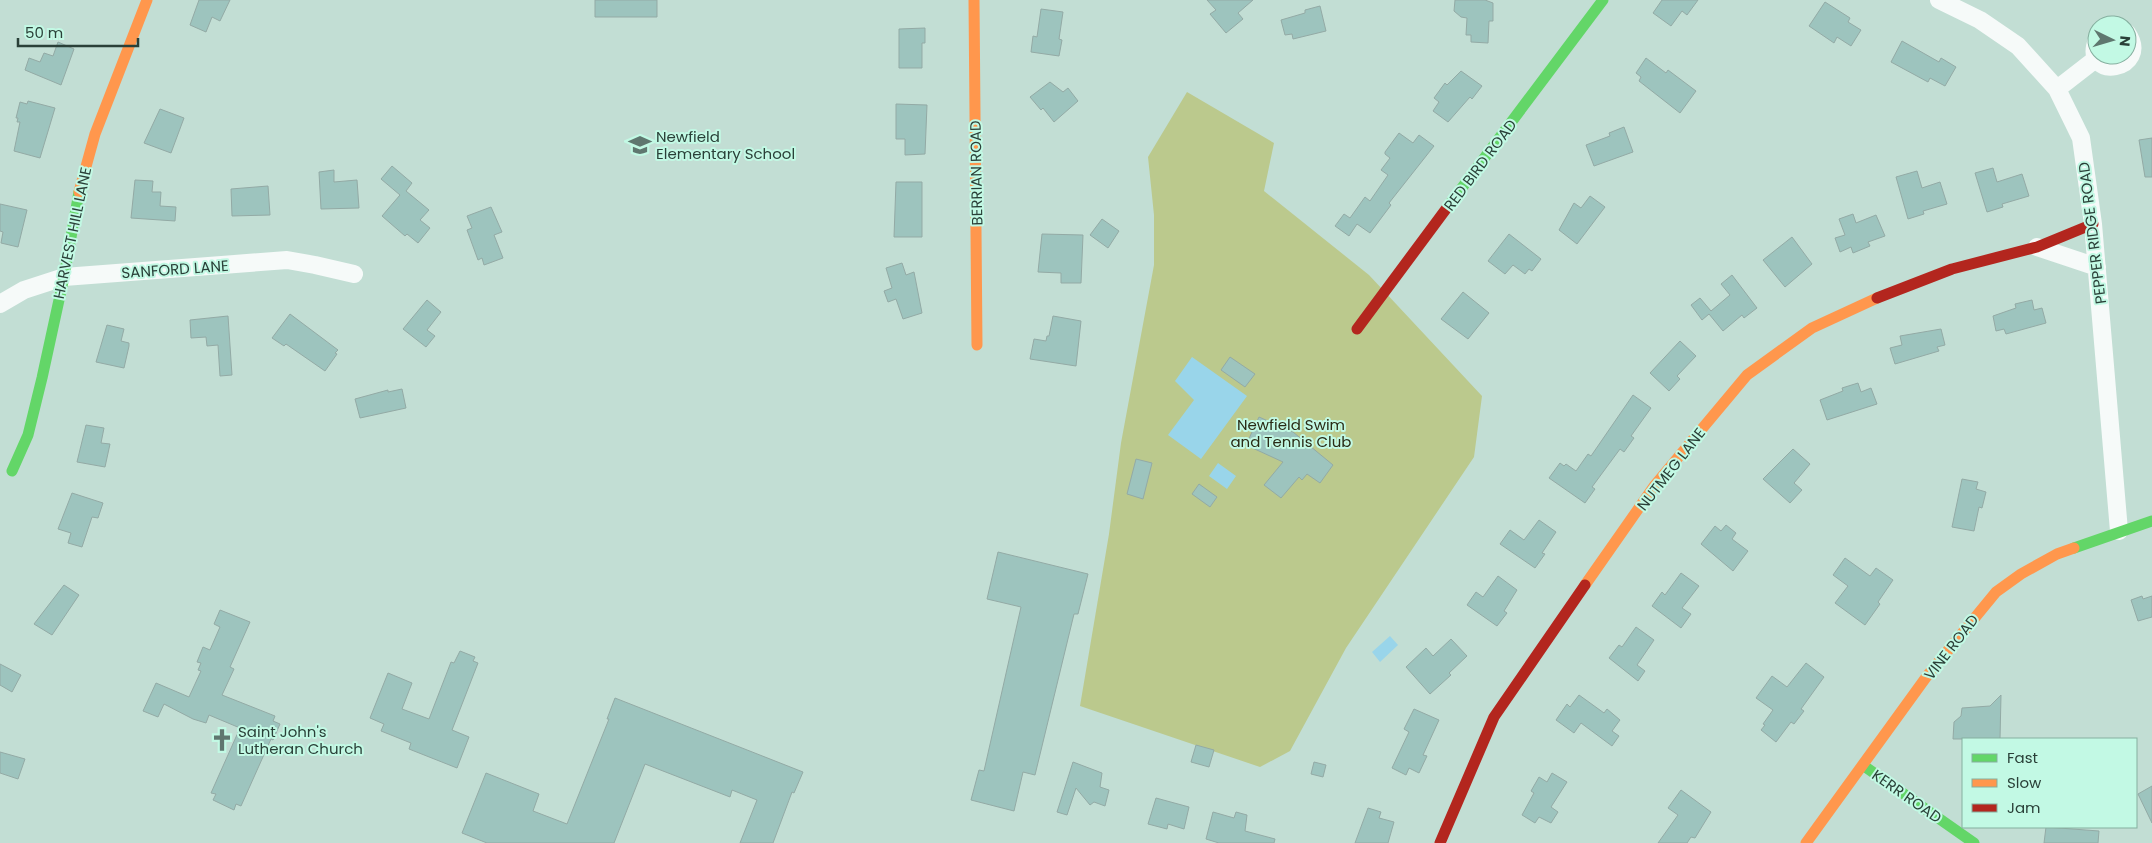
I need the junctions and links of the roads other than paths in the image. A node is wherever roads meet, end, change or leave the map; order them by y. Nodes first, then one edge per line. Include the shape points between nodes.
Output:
1 (147, 0) edge
2 (974, 0) edge
3 (1603, 0) edge
4 (1939, 0) edge
5 (2087, 59) edge
6 (2106, 65) edge
7 (2124, 65) edge
8 (2057, 89) junction
9 (2093, 224) junction
10 (2037, 247) junction
11 (2097, 267) junction
12 (354, 274) dead end
13 (64, 277) junction
14 (0, 304) edge
15 (1357, 329) dead end
16 (978, 345) dead end
17 (12, 470) dead end
18 (2152, 521) edge
19 (2119, 531) junction
20 (1864, 766) junction
21 (1440, 843) edge
22 (1806, 843) edge
23 (1974, 843) edge

1 - 13 street, HARVEST HILL LANE via 95,134 80,186
2 - 16 street, BERRIAN ROAD
3 - 15 street, RED BIRD ROAD
4 - 8 street, PEPPER RIDGE ROAD via 1980,20 2018,46
5 - 8 street
6 - 7 street via 2112,68
8 - 9 street, PEPPER RIDGE ROAD via 2081,138
9 - 10 street, NUTMEG LANE
9 - 11 street, PEPPER RIDGE ROAD
10 - 11 street
10 - 21 street, NUTMEG LANE via 1952,269 1878,298 1812,328 1747,375 1655,486 1494,716
11 - 19 street, PEPPER RIDGE ROAD
12 - 13 street, SANFORD LANE via 287,260
13 - 14 street, SANFORD LANE via 24,290
13 - 17 street, HARVEST HILL LANE via 28,435
18 - 19 street, VINE ROAD
19 - 20 street, VINE ROAD via 2057,554 1996,592 1927,676
20 - 22 street, VINE ROAD
20 - 23 street, KERR ROAD

